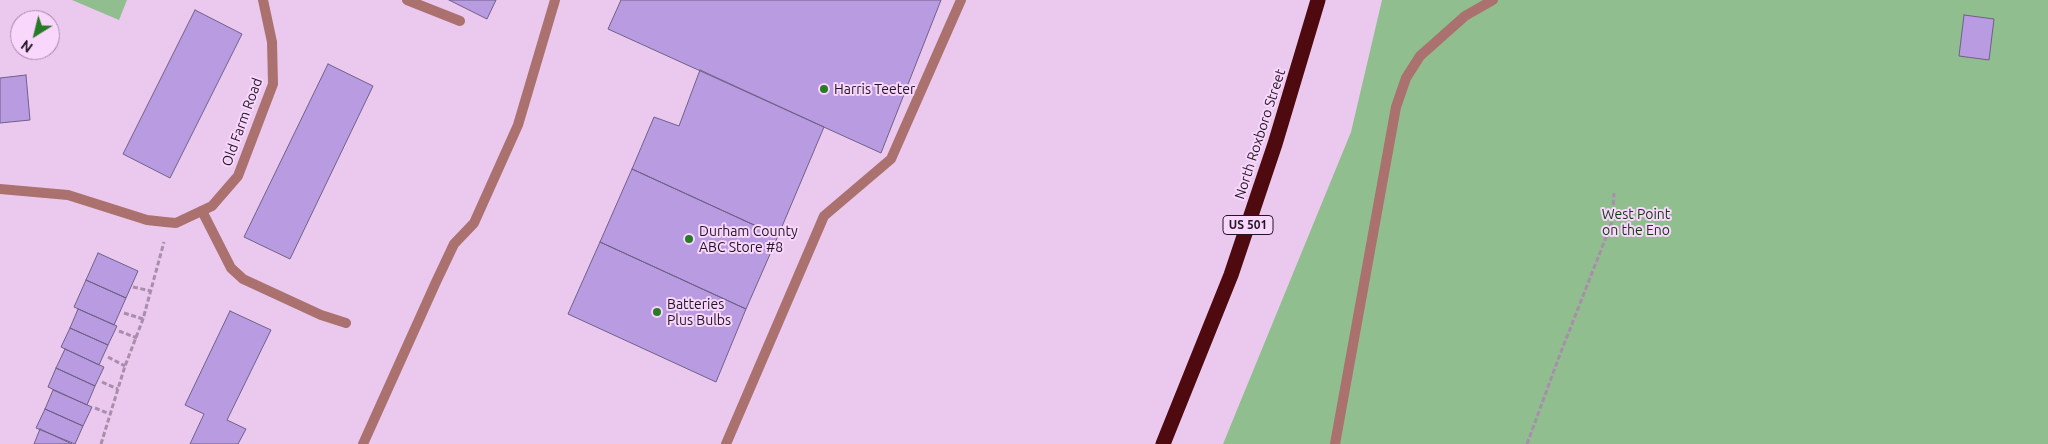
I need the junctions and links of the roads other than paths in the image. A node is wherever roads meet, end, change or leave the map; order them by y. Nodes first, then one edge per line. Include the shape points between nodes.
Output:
1 (262, 0) edge
2 (407, 0) edge
3 (555, 0) edge
4 (961, 0) edge
5 (1318, 0) edge
6 (1493, 0) edge
7 (460, 21) dead end
8 (0, 188) edge
9 (202, 211) junction
10 (346, 323) dead end
11 (363, 444) edge
12 (726, 444) edge
13 (1163, 444) edge
14 (1335, 444) edge

1 - 9 street, Old Farm Road via 272,42 273,84 238,176 212,206
2 - 7 street
3 - 11 street via 518,126 474,223 454,244
4 - 12 street via 891,159 824,216
5 - 13 highway, North Roxboro Street / US 501 via 1275,144 1234,265
6 - 14 street via 1465,16 1420,56 1406,78 1396,107
8 - 9 street, Old Farm Road via 68,195 147,220 176,223
9 - 10 street via 231,268 243,279

